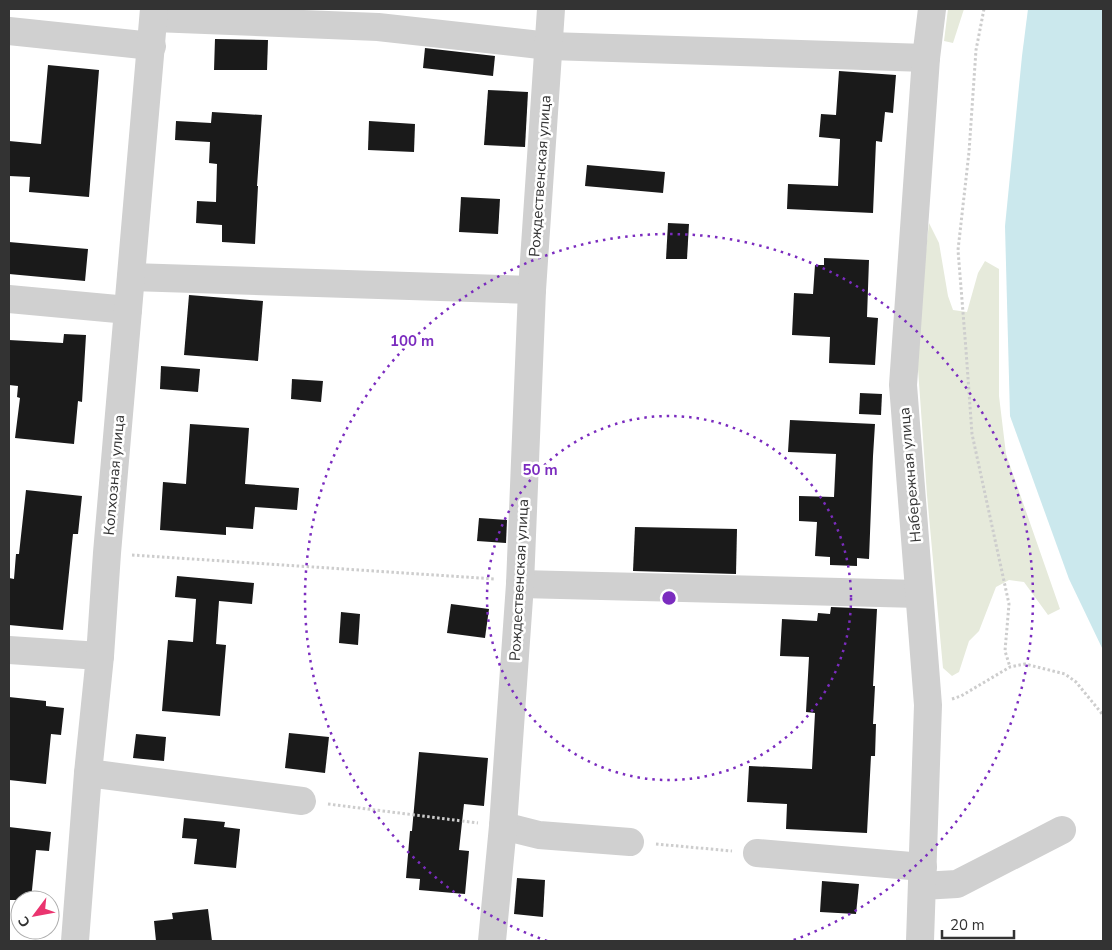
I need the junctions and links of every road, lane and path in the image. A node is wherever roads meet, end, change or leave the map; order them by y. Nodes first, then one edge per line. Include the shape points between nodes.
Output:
1 (551, 9) edge
2 (932, 9) edge
3 (984, 9) edge
4 (154, 13) edge
5 (9, 31) edge
6 (152, 46) junction
7 (549, 46) junction
8 (926, 58) junction
9 (131, 277) junction
10 (532, 290) junction
11 (9, 299) edge
12 (128, 310) junction
13 (107, 553) junction
14 (520, 584) junction
15 (919, 594) junction
16 (9, 650) edge
17 (100, 656) junction
18 (1010, 667) junction
19 (928, 705) junction
20 (1103, 715) edge
21 (88, 773) junction
22 (302, 801) joint
23 (503, 826) junction
24 (1062, 830) dead end
25 (630, 842) joint
26 (757, 853) joint
27 (922, 876) junction
28 (76, 941) edge
29 (492, 941) edge
30 (920, 941) edge

1 - 7 street, Рождественская улица
2 - 8 street, Набережная улица
3 - 18 path via 976,50 970,152 958,250 972,434 1008,604 1005,651
4 - 6 street, Колхозная улица
4 - 7 street via 378,27
5 - 6 street
6 - 9 street, Колхозная улица
7 - 8 street
7 - 10 street, Рождественская улица
8 - 15 street, Набережная улица via 903,385
9 - 10 street
9 - 12 street, Колхозная улица
10 - 14 street, Рождественская улица
11 - 12 street
12 - 13 street, Колхозная улица
13 - 14 path via 505,579
13 - 17 street, Колхозная улица
14 - 15 street
14 - 23 street, Рождественская улица
15 - 19 street, Набережная улица
16 - 17 street
17 - 21 street, Колхозная улица
18 - 19 path via 961,696
18 - 20 path via 1025,664 1065,674 1076,682
19 - 27 street, Набережная улица
21 - 22 street
21 - 28 street, Колхозная улица
22 - 23 path
23 - 25 street via 538,835
23 - 29 street, Рождественская улица
24 - 27 street via 957,884
25 - 26 path
26 - 27 street
27 - 30 street, Набережная улица

